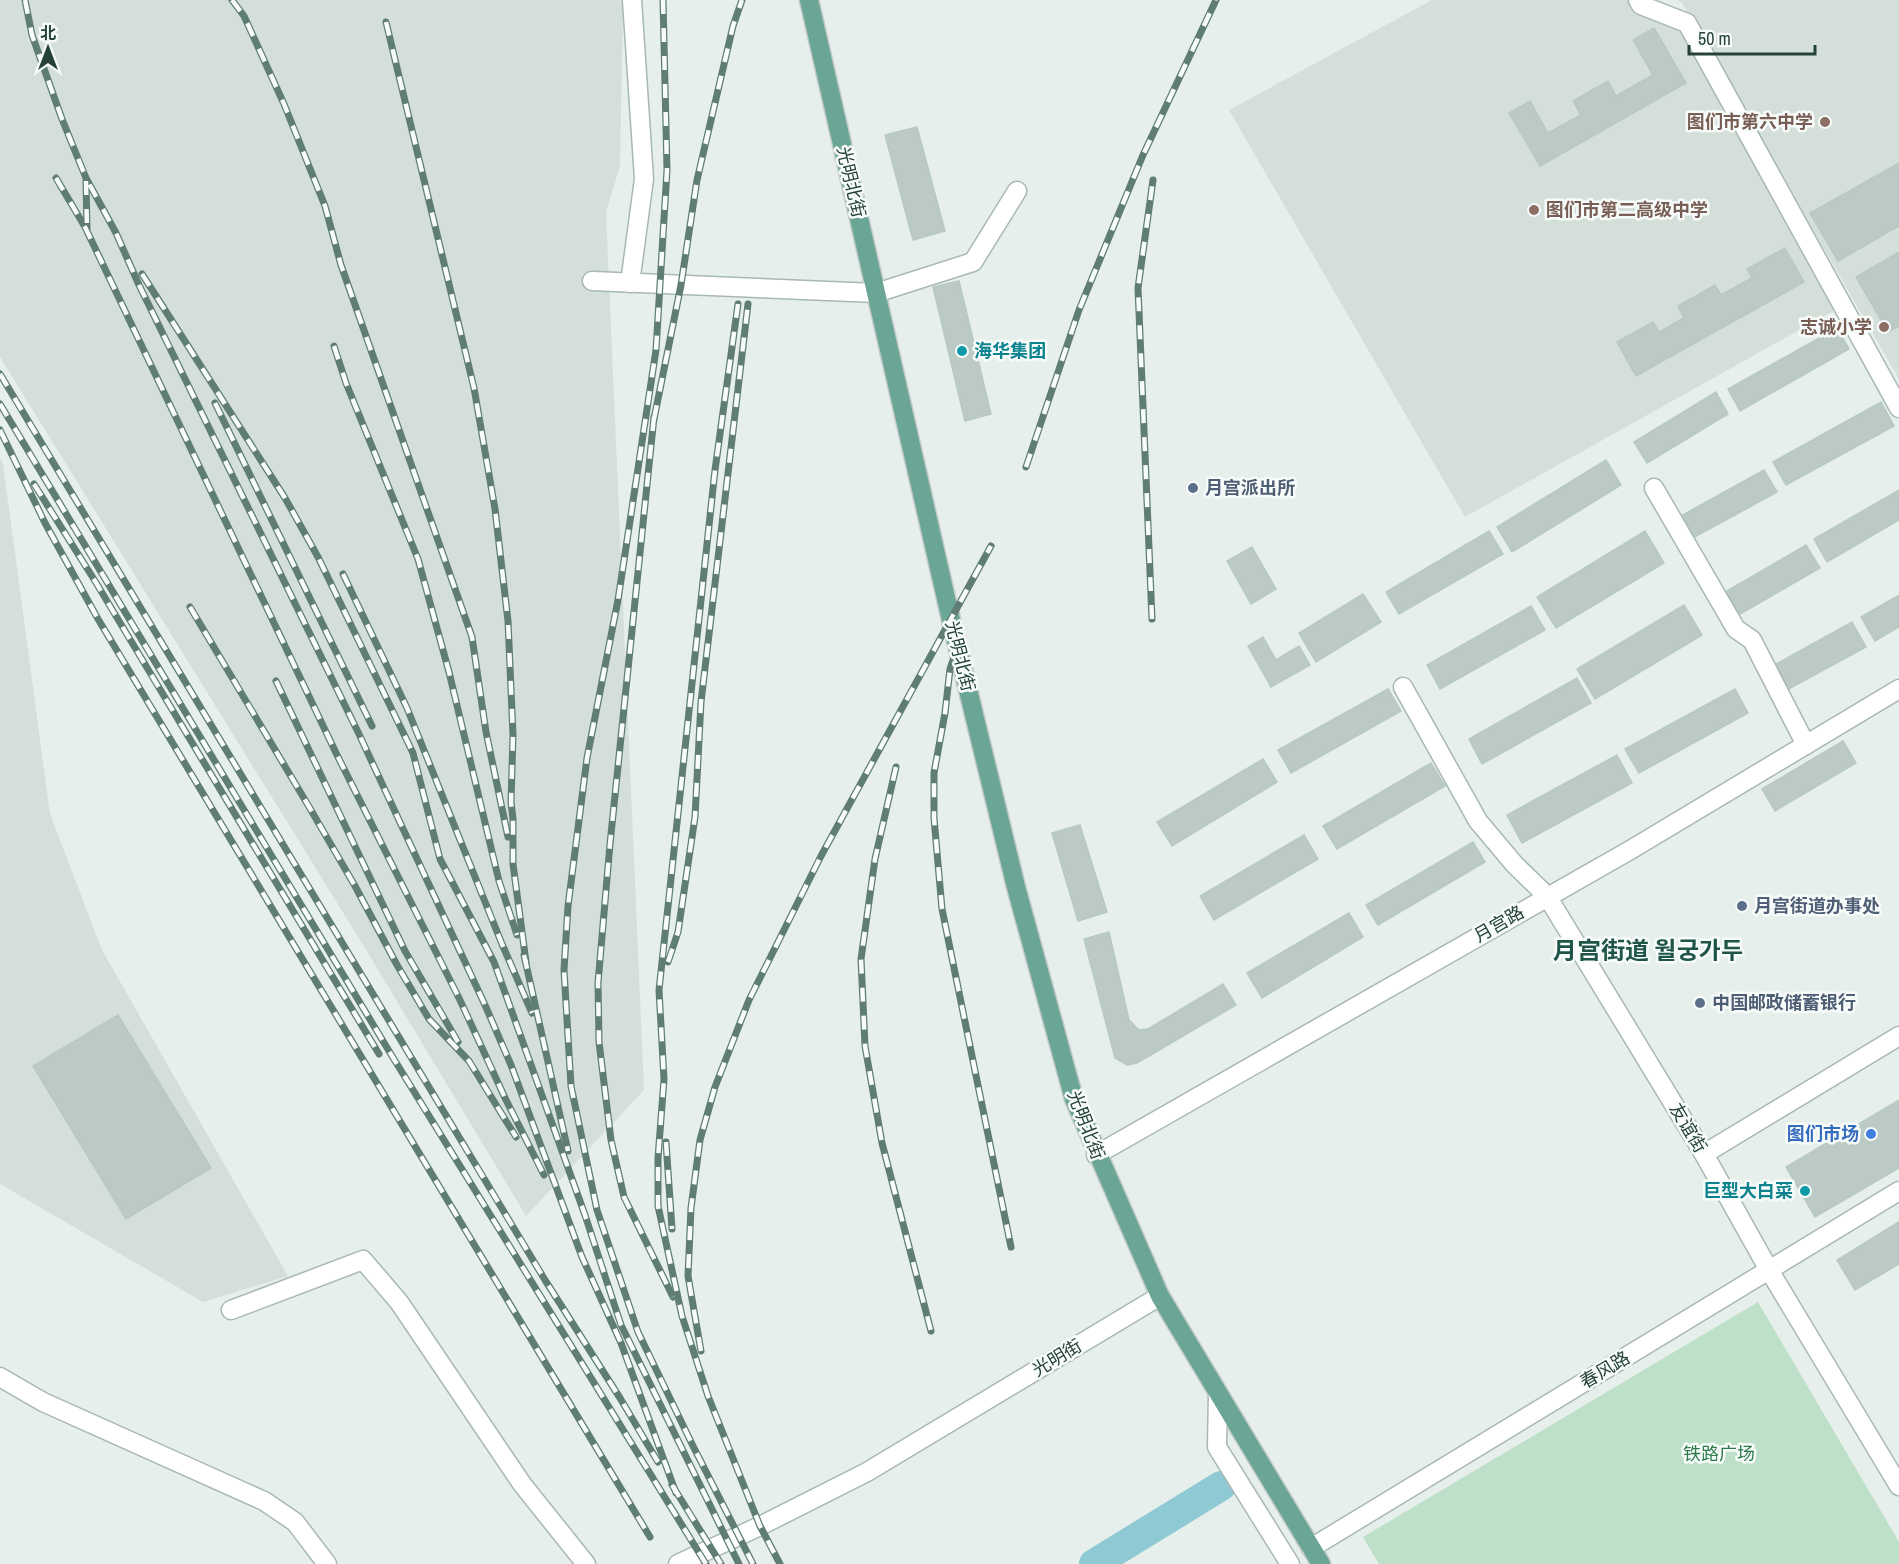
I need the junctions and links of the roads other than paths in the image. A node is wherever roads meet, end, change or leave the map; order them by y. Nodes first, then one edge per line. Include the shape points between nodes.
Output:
1 (632, 0) edge
2 (809, 0) edge
3 (1638, 0) edge
4 (1017, 190) dead end
5 (592, 281) dead end
6 (630, 283) junction
7 (876, 293) junction
8 (1899, 408) edge
9 (1654, 488) dead end
10 (1403, 687) dead end
11 (1899, 689) edge
12 (1806, 745) junction
13 (1547, 896) junction
14 (1899, 1036) edge
15 (1704, 1154) junction
16 (1096, 1155) junction
17 (1899, 1191) edge
18 (1768, 1270) junction
19 (1160, 1296) junction
20 (231, 1310) dead end
21 (0, 1377) edge
22 (1218, 1393) junction
23 (1899, 1486) edge
24 (1311, 1548) junction
25 (327, 1564) edge
26 (586, 1564) edge
27 (678, 1564) edge
28 (1290, 1564) edge
29 (1321, 1564) edge

1 - 6 street via 644,179
2 - 7 main road, 光明北街
3 - 8 street via 1641,5 1687,23
4 - 7 street via 973,262
5 - 6 street
6 - 7 street
7 - 16 main road, 光明北街 via 1016,887 1074,1099
9 - 12 street via 1736,629 1752,640
10 - 13 street, 友谊街 via 1478,821
11 - 12 street, 月宫路
12 - 13 street, 月宫路
13 - 15 street, 友谊街
13 - 16 street, 月宫路
14 - 15 street
15 - 18 street, 友谊街
16 - 19 main road, 光明北街
17 - 18 street, 春风路
18 - 23 street, 友谊街
18 - 24 street, 春风路
19 - 22 main road
19 - 27 street, 光明街 via 867,1472
20 - 26 street via 363,1260 399,1302 522,1484
21 - 25 street via 43,1402 264,1501 296,1522
22 - 24 main road
22 - 28 street via 1217,1447
24 - 29 main road

